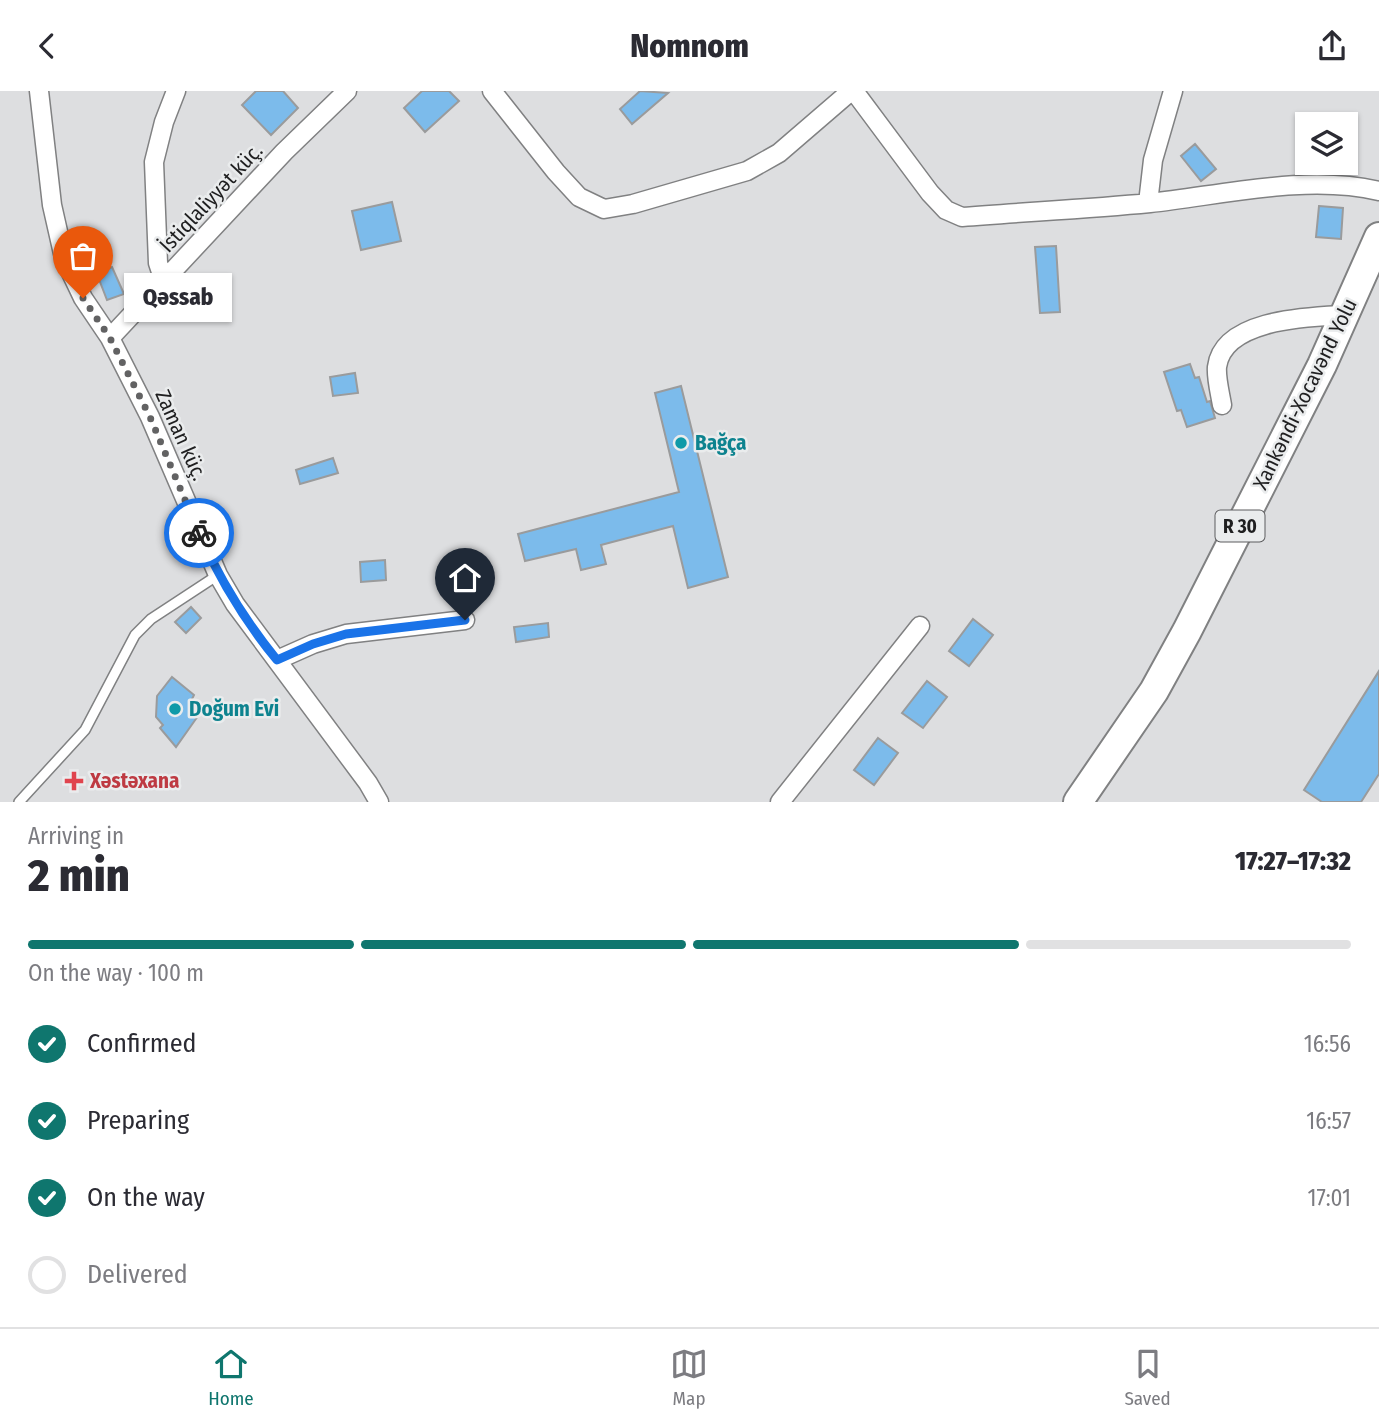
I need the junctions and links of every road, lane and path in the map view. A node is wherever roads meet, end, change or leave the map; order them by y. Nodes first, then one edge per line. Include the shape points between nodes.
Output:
1 (39, 91) edge
2 (176, 91) edge
3 (347, 91) edge
4 (492, 91) edge
5 (852, 91) edge
6 (1173, 91) edge
7 (1379, 191) edge
8 (1148, 203) junction
9 (1379, 237) edge
10 (164, 281) junction
11 (1344, 315) junction
12 (110, 338) junction
13 (1222, 405) dead end
14 (218, 575) junction
15 (465, 620) dead end
16 (920, 626) dead end
17 (277, 660) junction
18 (19, 802) edge
19 (379, 802) edge
20 (780, 802) edge
21 (1078, 802) edge

1 - 12 street, Zaman küç. via 52,205 64,258
2 - 10 street via 153,162 158,263
3 - 10 street, İstiqlaliyyət küç.
4 - 5 street via 579,197 604,209 747,171 779,153
5 - 8 street via 930,193 946,210 962,217
6 - 8 street via 1153,160
7 - 8 street via 1350,184 1315,184
9 - 11 main road, Xankəndi-Xocavənd Yolu / R 30
10 - 12 street, İstiqlaliyyət küç.
11 - 13 street via 1286,319 1240,335 1221,353 1217,368
11 - 21 main road, Xankəndi-Xocavənd Yolu / R 30 via 1187,631 1153,691
12 - 14 street, Zaman küç. via 150,417
14 - 17 street, Zaman küç. via 248,625
14 - 18 lane via 151,619 135,635 85,730
15 - 17 street via 346,634
16 - 20 street
17 - 19 street, Zaman küç.

